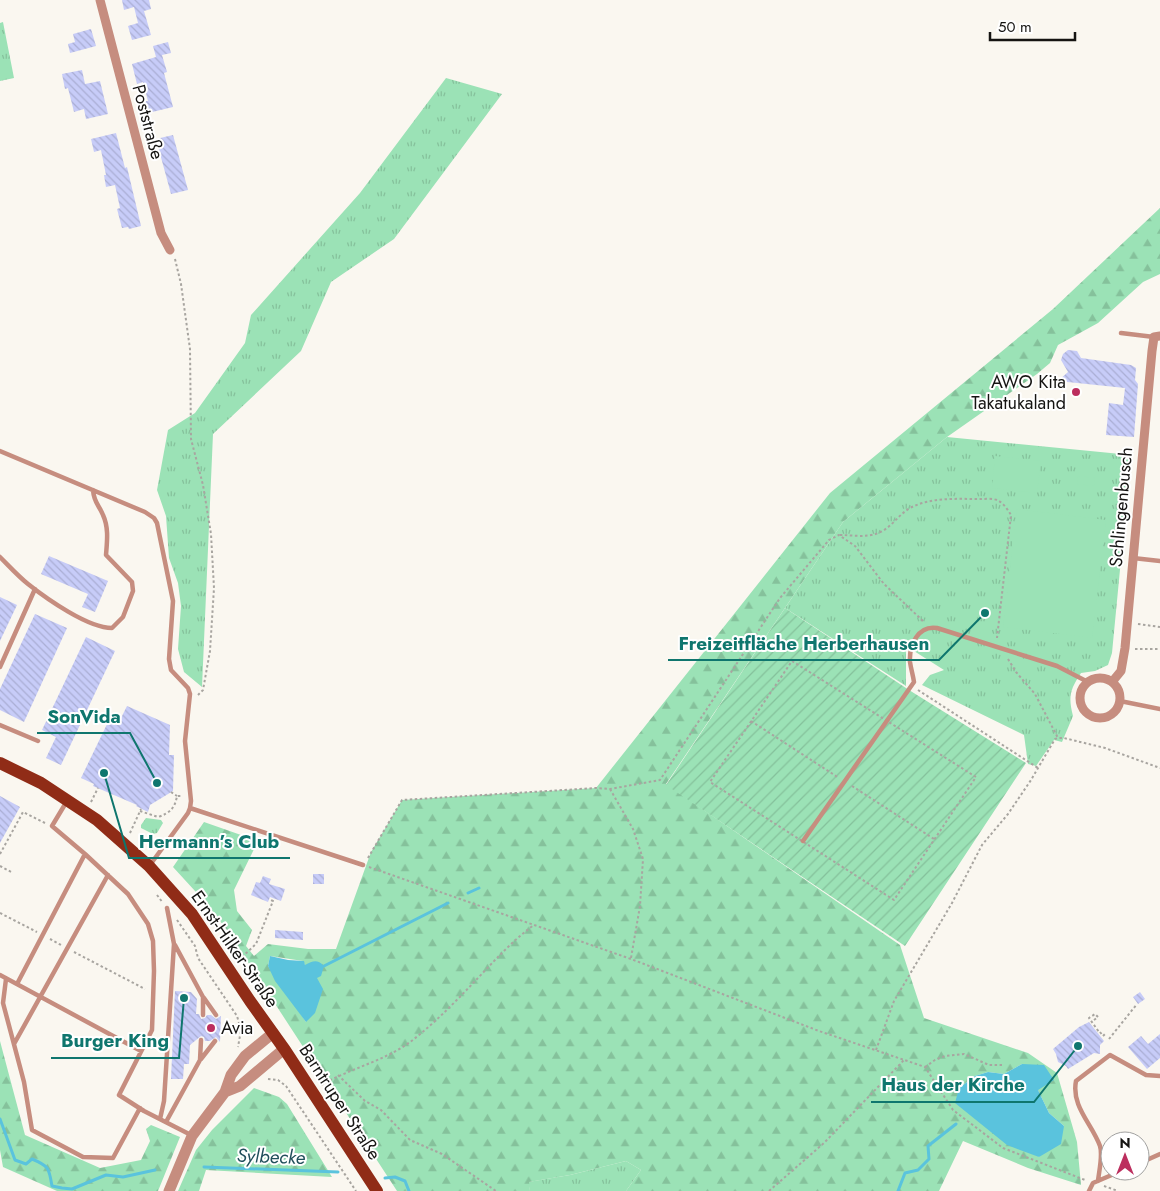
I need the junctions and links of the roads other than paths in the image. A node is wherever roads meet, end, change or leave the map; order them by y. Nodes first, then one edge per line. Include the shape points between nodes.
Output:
1 (100, 0) edge
2 (170, 250) road end
3 (1121, 333) dead end
4 (1157, 336) edge
5 (0, 451) edge
6 (93, 490) junction
7 (0, 557) edge
8 (1133, 558) junction
9 (1160, 561) edge
10 (35, 589) junction
11 (0, 667) edge
12 (1088, 682) junction
13 (1112, 682) junction
14 (1120, 701) junction
15 (1160, 709) edge
16 (0, 725) edge
17 (38, 741) dead end
18 (0, 763) edge
19 (67, 800) junction
20 (190, 808) junction
21 (804, 841) dead end
22 (85, 854) junction
23 (363, 865) road end
24 (149, 866) junction
25 (108, 875) junction
26 (167, 908) road end
27 (174, 944) junction
28 (0, 975) edge
29 (6, 979) junction
30 (17, 984) junction
31 (41, 997) junction
32 (203, 997) junction
33 (203, 1014) dead end
34 (216, 1016) dead end
35 (273, 1033) junction
36 (201, 1040) dead end
37 (215, 1041) dead end
38 (14, 1044) junction
39 (284, 1049) junction
40 (141, 1051) junction
41 (200, 1060) junction
42 (1160, 1076) edge
43 (225, 1092) junction
44 (140, 1108) junction
45 (160, 1119) junction
46 (166, 1122) junction
47 (192, 1136) junction
48 (1100, 1180) edge
49 (1096, 1182) junction
50 (169, 1191) edge
51 (377, 1191) edge
52 (1089, 1191) edge

1 - 2 street, Poststraße via 161,233
3 - 4 lane
4 - 8 street, Schlingenbusch
5 - 6 lane
6 - 10 lane via 107,530 106,555 132,582 133,590 123,617 112,628 103,628 70,613
6 - 20 lane via 145,512 157,523 173,601 171,670 190,694 186,741
7 - 10 lane
8 - 9 lane
8 - 13 street, Schlingenbusch via 1125,648 1121,671
10 - 11 lane
12 - 13 street via 1103,678
12 - 14 street via 1080,699 1090,715 1109,716
12 - 21 lane via 1057,666 930,627 921,632 913,641 910,662 914,682
13 - 14 street
14 - 15 lane
16 - 17 lane
18 - 19 main road, Ernst-Hilker-Straße
19 - 22 lane via 52,826
19 - 24 main road, Ernst-Hilker-Straße via 97,820
20 - 23 lane
20 - 24 lane
22 - 25 lane
22 - 30 lane
24 - 35 main road, Ernst-Hilker-Straße via 192,914
25 - 31 lane
25 - 40 lane via 128,894 148,924 153,942 152,1030
26 - 27 lane
27 - 32 lane
27 - 45 lane via 164,1101
28 - 29 lane
29 - 30 lane
29 - 38 lane via 3,1003
30 - 31 lane
31 - 38 lane
31 - 40 lane
32 - 33 lane
32 - 34 lane
35 - 39 main road, Barntruper Straße
35 - 43 street via 245,1056 231,1075
36 - 41 lane
37 - 41 lane
38 - 44 lane via 32,1130 83,1157 113,1158
39 - 43 street via 240,1086
39 - 51 main road, Barntruper Straße
40 - 44 lane via 119,1094
41 - 46 lane
42 - 49 lane via 1146,1075 1110,1055 1076,1081 1076,1100 1101,1148
43 - 47 street
44 - 45 lane
45 - 46 lane
46 - 47 lane
47 - 50 street
48 - 49 lane
49 - 52 lane

